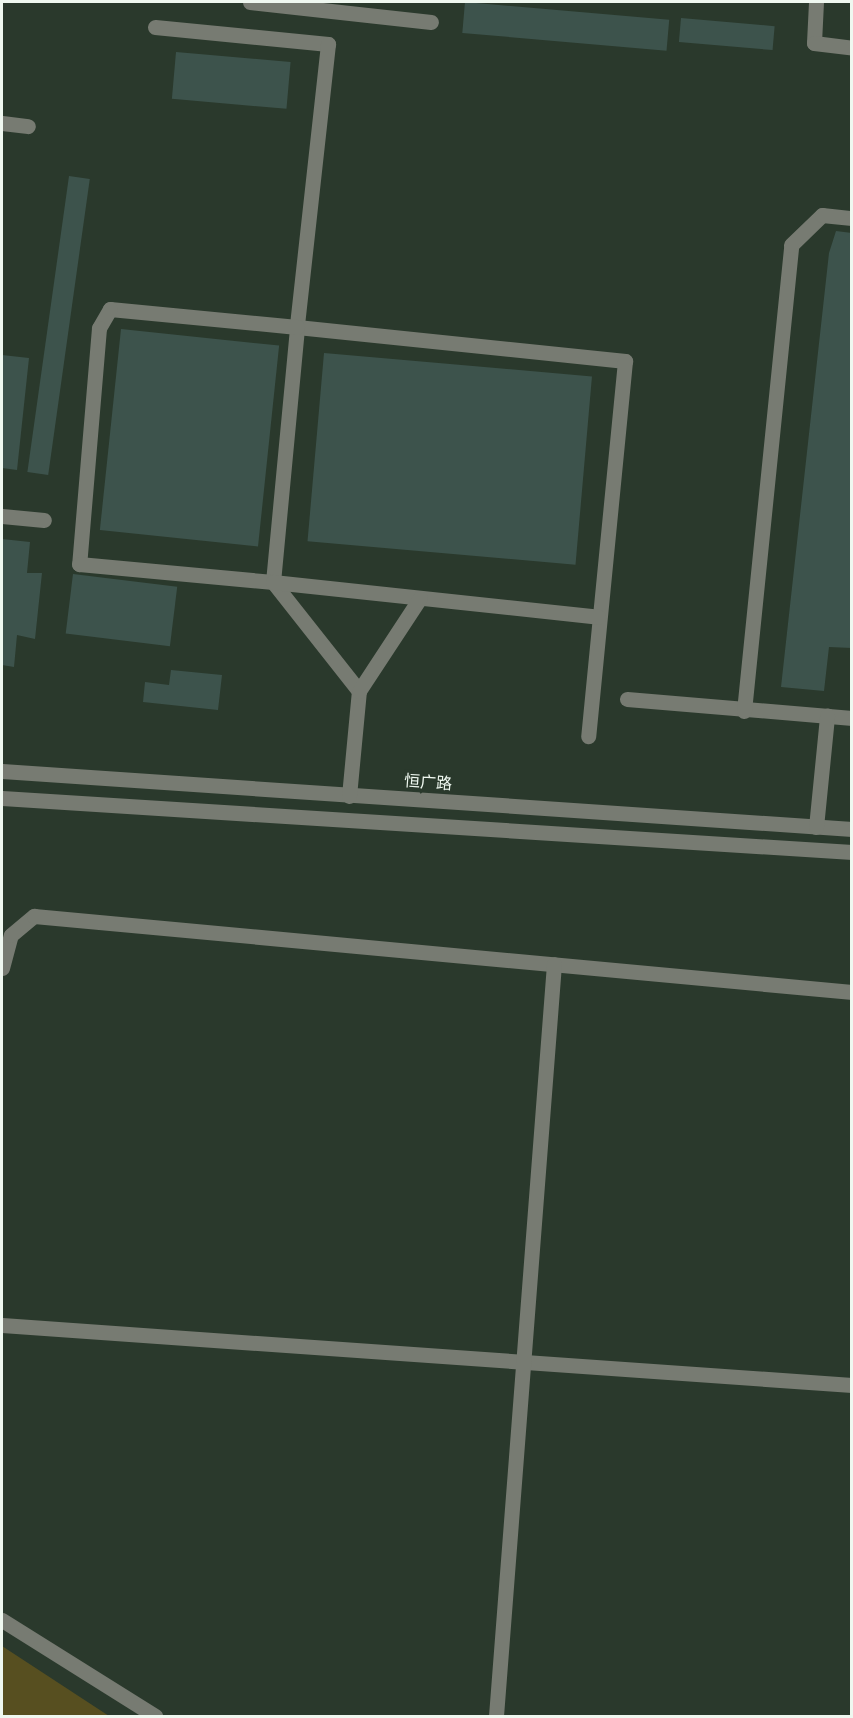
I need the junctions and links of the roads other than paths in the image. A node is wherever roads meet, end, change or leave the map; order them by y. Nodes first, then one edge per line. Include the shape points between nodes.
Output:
1 (250, 2) edge
2 (816, 2) edge
3 (431, 22) dead end
4 (154, 27) dead end
5 (852, 48) edge
6 (2, 123) edge
7 (28, 126) dead end
8 (852, 218) edge
9 (297, 327) junction
10 (2, 516) edge
11 (44, 520) dead end
12 (273, 582) junction
13 (420, 598) junction
14 (598, 617) junction
15 (359, 691) junction
16 (627, 699) dead end
17 (744, 711) junction
18 (827, 716) junction
19 (852, 718) edge
20 (588, 736) dead end
21 (2, 771) edge
22 (349, 796) junction
23 (2, 798) edge
24 (816, 827) junction
25 (852, 829) edge
26 (852, 852) edge
27 (554, 964) junction
28 (2, 968) edge
29 (852, 992) edge
30 (2, 1325) edge
31 (524, 1362) junction
32 (852, 1385) edge
33 (2, 1620) edge
34 (155, 1716) edge
35 (496, 1716) edge

1 - 3 street
2 - 5 street via 814,43
4 - 9 street via 328,44
6 - 7 street
8 - 17 street via 822,215 791,245
9 - 12 street
9 - 12 street via 111,309 99,328 79,564
9 - 14 street via 625,361
10 - 11 street
12 - 13 street
12 - 15 street
13 - 14 street
13 - 15 street
14 - 20 street
15 - 22 street
16 - 17 street
17 - 18 street
18 - 19 street
18 - 24 street
21 - 22 street, 恒广路
22 - 24 street, 恒广路
23 - 26 street
24 - 25 street, 恒广路
27 - 28 street via 34,916 11,935
27 - 29 street
27 - 31 street
30 - 31 street
31 - 32 street
31 - 35 street
33 - 34 street

